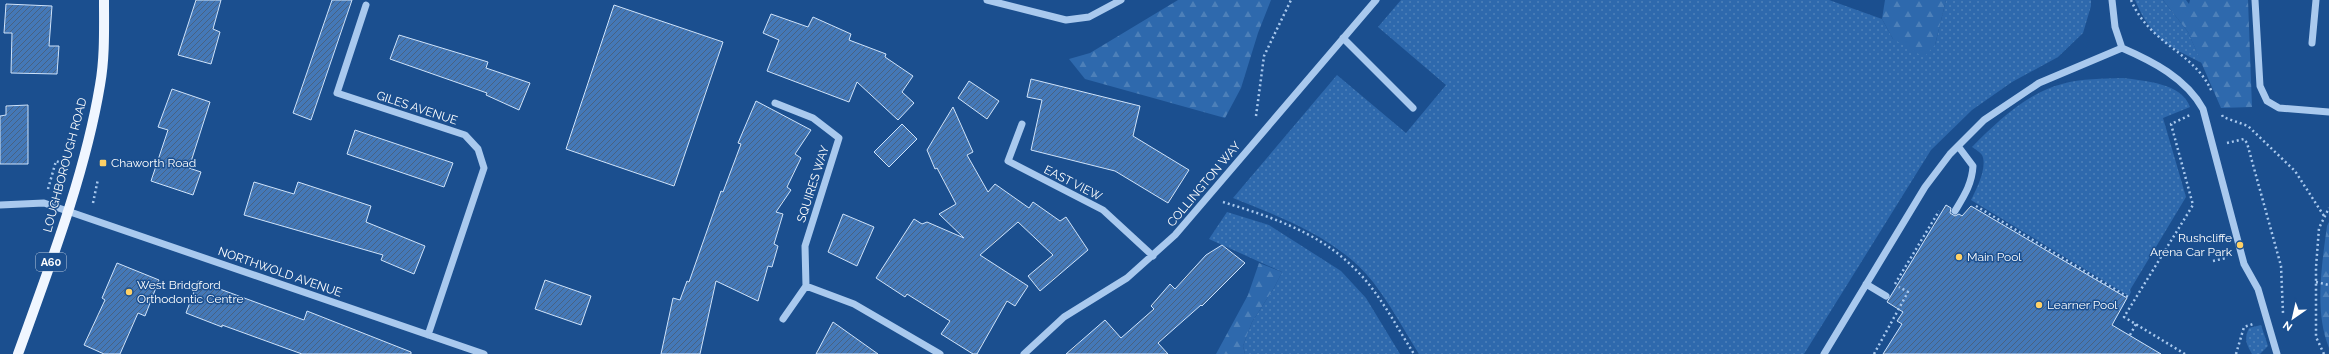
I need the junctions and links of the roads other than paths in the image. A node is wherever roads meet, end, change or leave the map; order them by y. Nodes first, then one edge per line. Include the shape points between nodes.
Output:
1 (104, 0) edge
2 (987, 0) edge
3 (1121, 0) edge
4 (1376, 0) edge
5 (2112, 0) edge
6 (2254, 0) edge
7 (2316, 0) edge
8 (366, 5) dead end
9 (1343, 38) junction
10 (2312, 43) dead end
11 (2122, 48) junction
12 (775, 104) dead end
13 (1413, 108) dead end
14 (2329, 112) edge
15 (1022, 124) dead end
16 (1958, 146) junction
17 (0, 204) edge
18 (1956, 209) road end
19 (69, 211) junction
20 (1153, 256) junction
21 (1866, 284) junction
22 (806, 286) junction
23 (1886, 296) dead end
24 (783, 319) dead end
25 (428, 335) junction
26 (1028, 353) edge
27 (18, 354) edge
28 (484, 354) edge
29 (940, 354) edge
30 (1824, 354) edge
31 (2277, 354) edge

1 - 19 main road, LOUGHBOROUGH ROAD / A60 via 100,84
2 - 3 street via 1066,20 1089,16
4 - 9 street, COLLINGTON WAY
5 - 11 street via 2115,27
6 - 14 street via 2260,86 2267,101 2279,108
7 - 10 street
8 - 25 street, GILES AVENUE via 337,93 465,135 478,149 484,168
9 - 13 street
9 - 20 street, COLLINGTON WAY via 1175,235
11 - 16 street via 2039,83 1984,120
11 - 31 street via 2143,57 2182,82 2203,109 2244,264 2258,289
12 - 22 street, SQUIRES WAY via 813,118 839,138 804,246
15 - 20 street, EAST VIEW via 1008,161 1102,210
16 - 18 street via 1973,166 1973,177
16 - 21 street via 1925,187
17 - 19 street via 44,203
19 - 25 street, NORTHWOLD AVENUE
19 - 27 main road, LOUGHBOROUGH ROAD / A60
20 - 26 street, COLLINGTON WAY via 1127,278 1064,317
21 - 23 street
21 - 30 street
22 - 24 street
22 - 29 street via 854,304
25 - 28 street, NORTHWOLD AVENUE

